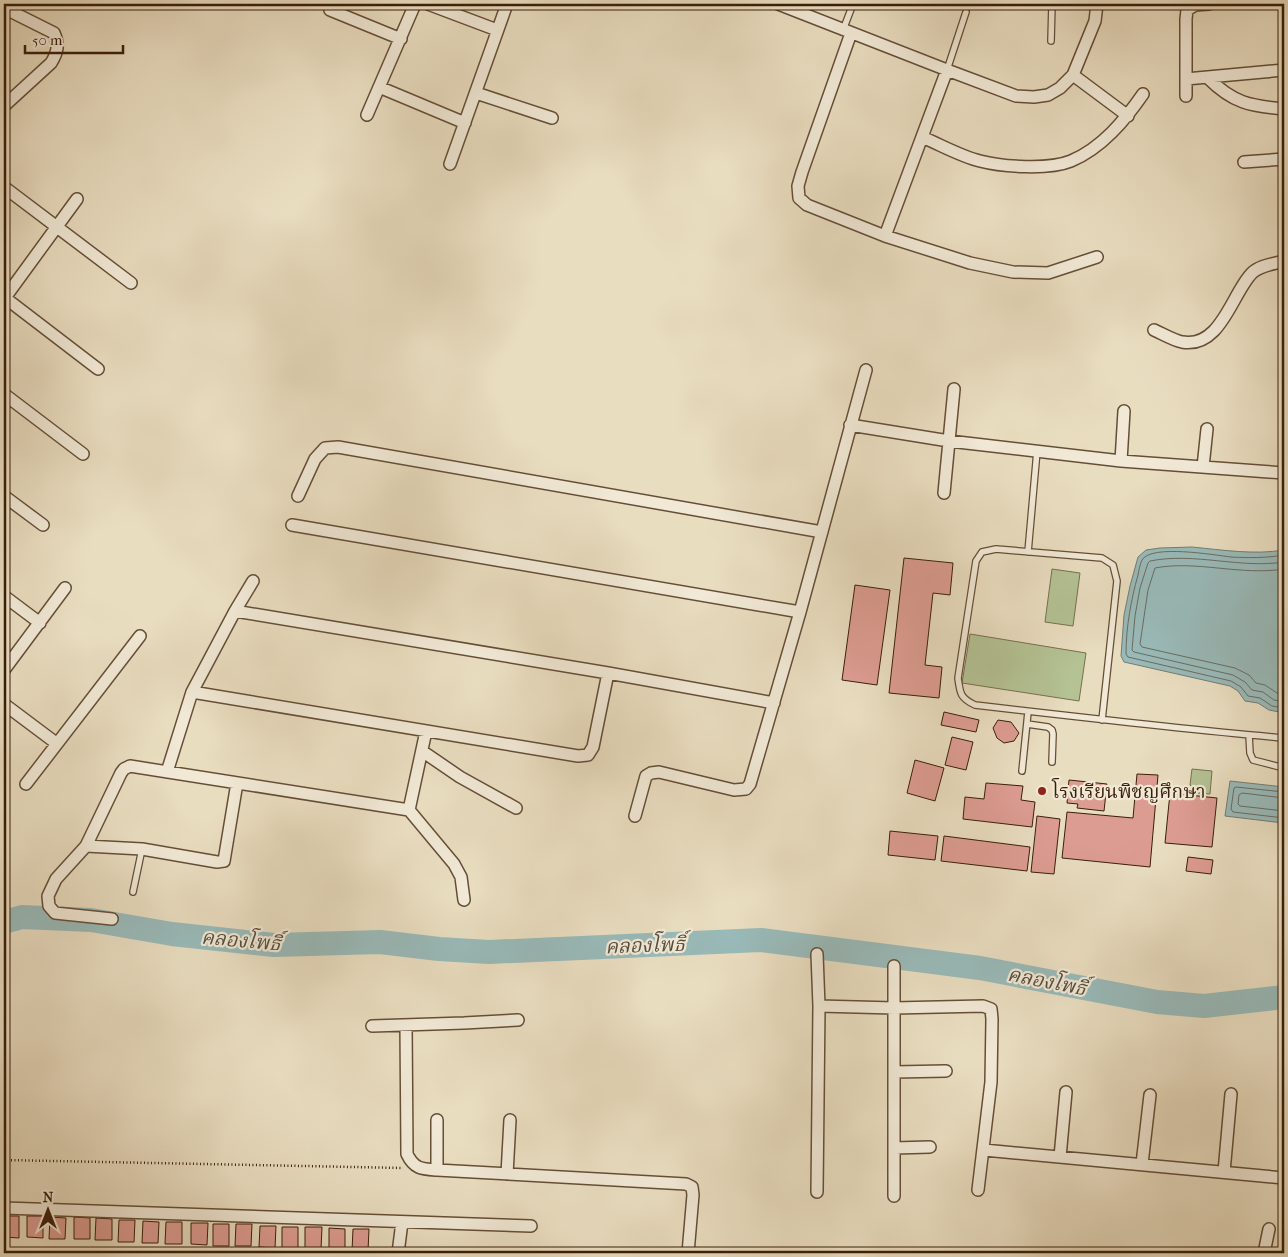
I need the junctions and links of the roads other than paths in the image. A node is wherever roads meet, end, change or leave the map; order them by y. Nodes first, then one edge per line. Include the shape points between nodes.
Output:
1 (414, 4) edge
2 (428, 4) edge
3 (507, 4) edge
4 (778, 4) edge
5 (852, 4) edge
6 (1052, 4) edge
7 (1097, 4) edge
8 (1210, 4) edge
9 (4, 8) edge
10 (330, 10) dead end
11 (966, 12) dead end
12 (497, 30) junction
13 (847, 31) junction
14 (400, 40) junction
15 (1050, 41) dead end
16 (947, 70) junction
17 (1284, 70) edge
18 (1073, 75) junction
19 (1208, 78) junction
20 (1186, 79) junction
21 (379, 87) junction
22 (476, 93) junction
23 (1144, 94) dead end
24 (1186, 96) dead end
25 (4, 106) edge
26 (1284, 109) edge
27 (367, 115) dead end
28 (1128, 116) junction
29 (552, 118) dead end
30 (465, 123) junction
31 (922, 137) junction
32 (1284, 159) edge
33 (1244, 162) dead end
34 (450, 164) dead end
35 (4, 187) edge
36 (77, 200) dead end
37 (56, 227) junction
38 (885, 236) junction
39 (1097, 257) dead end
40 (1284, 261) edge
41 (131, 283) dead end
42 (4, 298) edge
43 (1154, 330) dead end
44 (98, 368) dead end
45 (866, 370) dead end
46 (954, 389) dead end
47 (4, 394) edge
48 (1124, 411) dead end
49 (850, 425) junction
50 (1207, 429) dead end
51 (949, 441) junction
52 (1037, 451) junction
53 (83, 454) dead end
54 (1121, 461) junction
55 (1203, 467) junction
56 (1284, 473) edge
57 (944, 492) dead end
58 (4, 496) edge
59 (298, 496) dead end
60 (43, 525) dead end
61 (292, 525) dead end
62 (822, 532) junction
63 (1028, 552) junction
64 (253, 581) dead end
65 (65, 588) dead end
66 (4, 596) edge
67 (234, 611) junction
68 (800, 612) junction
69 (40, 623) junction
70 (140, 636) dead end
71 (4, 670) edge
72 (608, 673) junction
73 (192, 692) junction
74 (774, 702) junction
75 (4, 704) edge
76 (1028, 712) junction
77 (1102, 720) junction
78 (1027, 724) junction
79 (426, 731) junction
80 (1249, 735) junction
81 (1284, 738) edge
82 (56, 743) junction
83 (422, 751) junction
84 (1052, 762) dead end
85 (1284, 768) edge
86 (1022, 771) dead end
87 (167, 772) junction
88 (238, 783) junction
89 (26, 784) dead end
90 (516, 808) dead end
91 (409, 810) junction
92 (635, 816) dead end
93 (86, 846) junction
94 (142, 849) junction
95 (134, 892) dead end
96 (464, 900) dead end
97 (112, 919) dead end
98 (817, 954) dead end
99 (894, 966) dead end
100 (819, 1006) junction
101 (894, 1008) junction
102 (518, 1020) dead end
103 (406, 1025) junction
104 (372, 1026) dead end
105 (946, 1071) dead end
106 (894, 1072) junction
107 (1066, 1092) dead end
108 (1231, 1094) dead end
109 (1150, 1095) dead end
110 (437, 1120) dead end
111 (510, 1120) dead end
112 (930, 1147) dead end
113 (894, 1148) junction
114 (984, 1150) junction
115 (1060, 1157) junction
116 (1142, 1164) junction
117 (437, 1170) junction
118 (1224, 1172) junction
119 (507, 1174) junction
120 (1284, 1178) edge
121 (978, 1190) dead end
122 (816, 1192) dead end
123 (894, 1196) dead end
124 (4, 1208) edge
125 (402, 1222) junction
126 (531, 1226) dead end
127 (1268, 1228) dead end
128 (398, 1253) edge
129 (688, 1253) edge
130 (1264, 1253) edge

1 - 14 street
2 - 12 street
3 - 12 street
4 - 13 street
5 - 13 lane
6 - 15 lane
7 - 18 street via 1095,21
8 - 20 street via 1195,5 1187,10
9 - 25 street via 54,32 58,48 51,63
10 - 14 street
11 - 16 lane
12 - 22 street
13 - 16 street
13 - 38 street via 802,172 799,198 808,205
14 - 21 street
16 - 18 street via 1016,96 1034,98 1060,88
16 - 31 street
17 - 19 street
18 - 28 street
19 - 20 street
19 - 26 street via 1226,95 1242,102
20 - 24 street
21 - 27 street
21 - 30 street
22 - 29 street
22 - 30 street
23 - 28 street
28 - 31 street via 1089,151 1070,162 1038,166 1000,165 978,160
30 - 34 street
31 - 38 street
32 - 33 street
35 - 37 street
36 - 37 street
37 - 41 street
37 - 42 street
38 - 39 street via 970,263 1013,272 1048,273
40 - 43 street via 1253,272 1225,318 1196,342 1182,342
42 - 44 street
45 - 49 street
46 - 51 street
47 - 53 street
48 - 54 street
49 - 51 street
49 - 62 street
50 - 55 street
51 - 52 street
51 - 57 street
52 - 54 street
52 - 63 lane
54 - 55 street
55 - 56 street
58 - 60 street
59 - 62 street via 315,459 325,448 338,447
61 - 68 street
62 - 68 street
63 - 76 lane via 982,552 976,561 958,678 964,700 975,705
63 - 77 lane via 1102,558 1113,565 1117,581
64 - 67 street
65 - 69 street
66 - 69 street
67 - 72 street
67 - 73 street
68 - 74 street
69 - 71 street
70 - 82 street
72 - 74 street
72 - 79 street via 594,747 588,755
73 - 79 street
73 - 87 street
74 - 92 street via 746,789 734,790 659,772 651,773 646,776
75 - 82 street
76 - 77 lane
76 - 78 lane
77 - 80 lane
78 - 84 lane via 1052,730
78 - 86 lane
79 - 83 street
80 - 81 lane
80 - 85 lane via 1253,760
82 - 89 street
83 - 90 street via 460,777
83 - 91 street
87 - 88 street
87 - 93 street via 130,766 124,769
88 - 91 street
88 - 94 street via 224,861
91 - 96 street via 454,864
93 - 94 street
93 - 97 street via 56,879 48,896 49,906 55,913
94 - 95 lane
98 - 100 street
99 - 101 street
100 - 101 street
100 - 122 street
101 - 106 street
101 - 114 street via 983,1006 991,1009 991,1082
102 - 103 street
103 - 104 street
103 - 117 street via 407,1154 411,1162 420,1168
105 - 106 street
106 - 113 street
107 - 115 street
108 - 118 street
109 - 116 street
110 - 117 street
111 - 119 street
112 - 113 street
113 - 123 street
114 - 115 street
114 - 121 street
115 - 116 street
116 - 118 street
117 - 119 street
118 - 120 street
119 - 129 street via 686,1184 692,1187 693,1195
124 - 125 street
125 - 126 street
125 - 128 street
127 - 130 street

